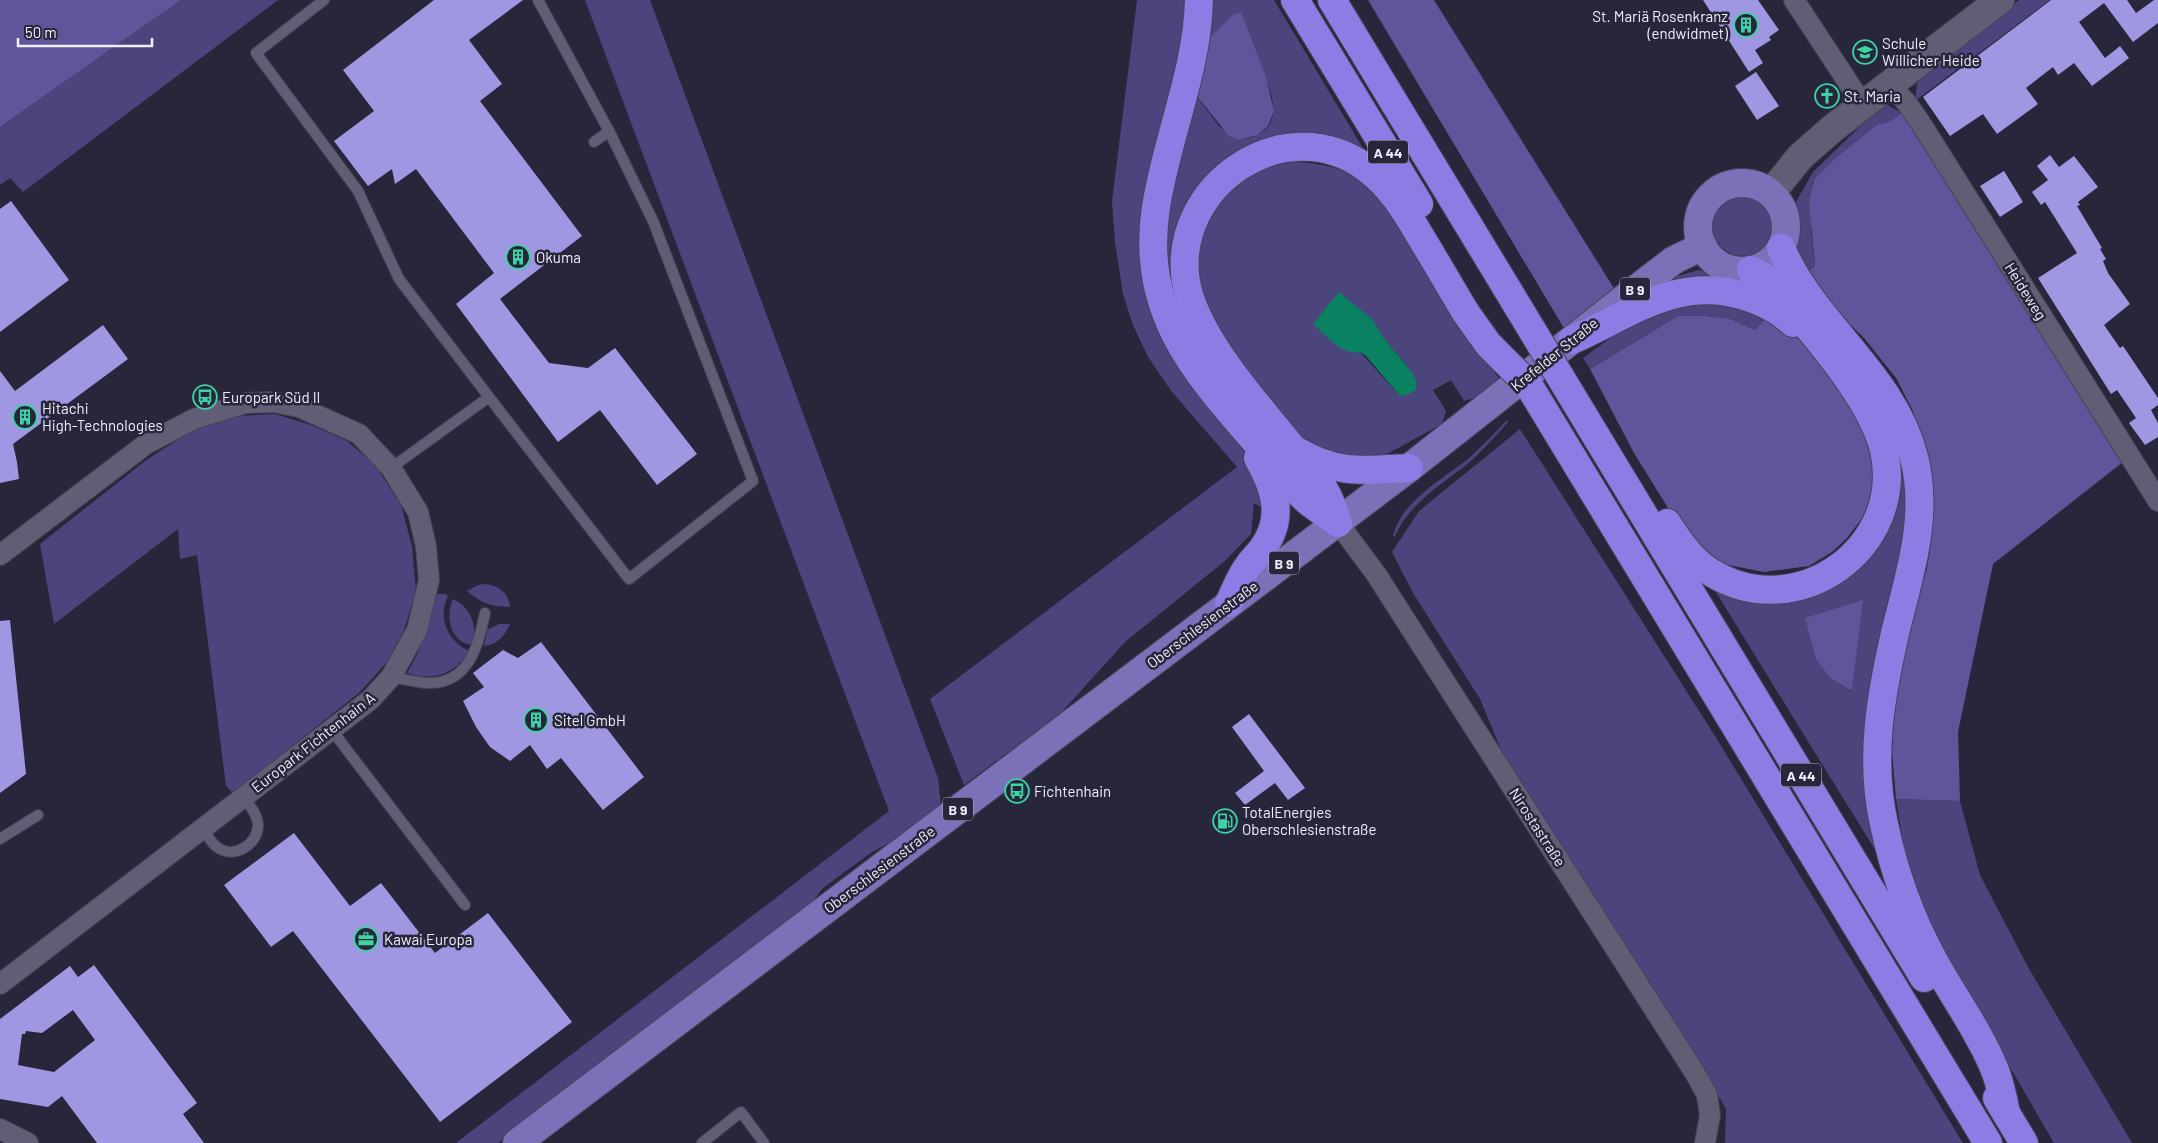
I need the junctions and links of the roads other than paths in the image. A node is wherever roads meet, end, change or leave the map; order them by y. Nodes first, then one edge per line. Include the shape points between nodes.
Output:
1 (324, 0) edge
2 (538, 0) edge
3 (1199, 0) edge
4 (1295, 0) edge
5 (1332, 0) edge
6 (1794, 0) edge
7 (2000, 0) edge
8 (1889, 84) junction
9 (1863, 105) junction
10 (608, 131) junction
11 (594, 142) dead end
12 (1771, 193) junction
13 (1703, 246) junction
14 (1781, 248) junction
15 (1751, 270) junction
16 (1473, 309) junction
17 (1572, 340) junction
18 (1837, 366) junction
19 (489, 398) junction
20 (1232, 414) junction
21 (1603, 433) junction
22 (1292, 447) junction
23 (391, 468) junction
24 (1409, 468) junction
25 (2158, 501) edge
26 (1338, 523) junction
27 (0, 555) edge
28 (1229, 603) junction
29 (485, 613) dead end
30 (392, 677) junction
31 (331, 729) junction
32 (243, 796) junction
33 (38, 815) dead end
34 (202, 828) junction
35 (0, 839) edge
36 (465, 905) dead end
37 (0, 984) edge
38 (2006, 1113) junction
39 (0, 1129) edge
40 (28, 1143) edge
41 (517, 1143) edge
42 (702, 1143) edge
43 (764, 1143) edge
44 (1706, 1143) edge
45 (1988, 1143) edge
46 (2024, 1143) edge

1 - 19 lane via 256,52 358,190 399,279
2 - 10 lane
3 - 20 highway via 1191,69 1154,219 1155,260 1158,289 1171,328 1182,350
4 - 16 highway, A 44
5 - 21 highway, A 44, bridge via 1416,140 1513,286
6 - 9 street
7 - 8 main road
8 - 9 main road
8 - 25 street, Heideweg via 1920,122
9 - 12 main road via 1800,157
10 - 11 lane
10 - 19 lane via 653,221 753,481 629,579
12 - 13 main road via 1746,183 1719,189 1701,209 1698,223
12 - 14 main road via 1784,215 1786,227
13 - 15 main road via 1718,264 1738,271
13 - 17 main road, Krefelder Straße / B 9 via 1664,268
14 - 15 main road via 1767,263
14 - 38 highway via 1804,289 1886,396 1914,456 1919,490 1918,521 1912,566 1881,697 1876,762 1880,801 1897,873 1914,920 1994,1066
15 - 18 highway via 1776,288
16 - 22 highway via 1401,204 1384,184 1356,161 1328,150 1292,148 1259,156 1230,172 1210,192 1191,227 1185,253 1188,291 1211,342
16 - 45 highway, A 44, bridge via 1528,384
17 - 18 highway via 1666,296 1691,290 1713,290 1739,294 1771,307 1795,324
17 - 24 main road, Krefelder Straße / B 9
18 - 21 highway via 1857,393 1878,431 1887,470 1886,495 1878,521 1857,552 1835,571 1802,586 1772,590 1743,586 1704,567 1673,532
19 - 23 lane
20 - 26 highway via 1308,502
20 - 28 highway via 1267,474 1277,510 1267,542 1248,566
21 - 38 highway, A 44
22 - 24 highway via 1316,461 1344,470
22 - 26 highway via 1325,490
23 - 27 street, Europark Fichtenhain A via 359,434 299,407 273,402 246,403 194,419 146,444
23 - 30 street, Europark Fichtenhain A via 418,512 429,580 418,630
24 - 26 main road, Oberschlesienstraße / B 9
26 - 28 main road, Oberschlesienstraße / B 9
26 - 44 street, Nirostastraße via 1376,574 1695,1073 1707,1095 1710,1115
28 - 41 main road, Oberschlesienstraße / B 9
29 - 30 lane via 470,664 451,678 428,683
30 - 31 street, Europark Fichtenhain A via 370,700
31 - 32 street, Europark Fichtenhain A
31 - 36 lane
32 - 34 street, Europark Fichtenhain A
32 - 34 lane via 256,814 258,824 257,837 248,846 237,852 227,852 216,847
33 - 35 lane
34 - 37 street, Europark Fichtenhain A
38 - 46 highway, A 44
39 - 40 street
42 - 43 lane via 741,1112

